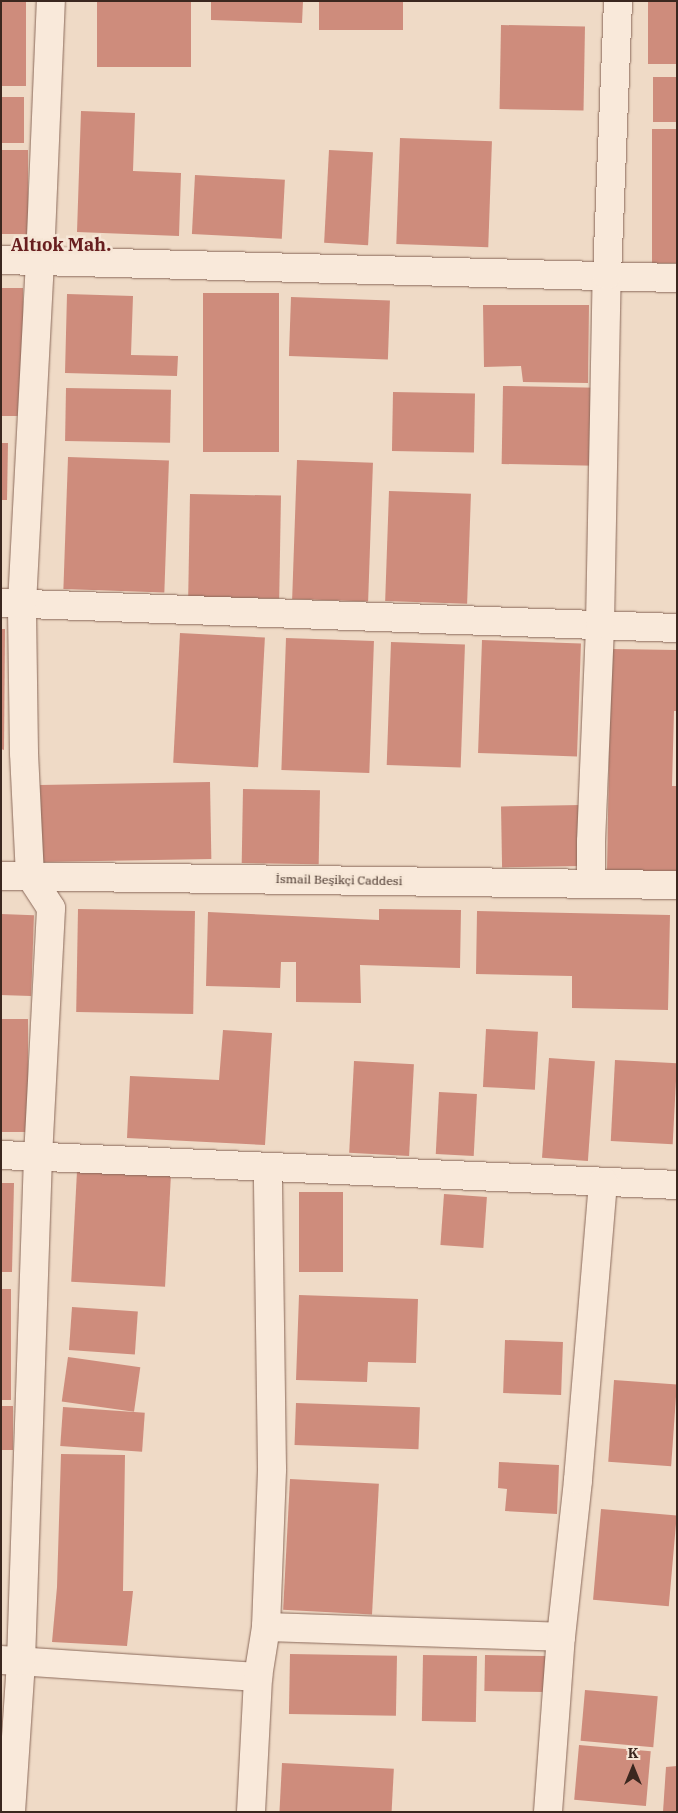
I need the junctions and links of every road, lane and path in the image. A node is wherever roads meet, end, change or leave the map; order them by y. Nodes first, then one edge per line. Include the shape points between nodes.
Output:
1 (51, 1) edge
2 (618, 1) edge
3 (1, 260) edge
4 (40, 260) junction
5 (607, 275) junction
6 (677, 278) edge
7 (12, 604) edge
8 (600, 624) junction
9 (677, 628) edge
10 (1, 876) edge
11 (30, 876) junction
12 (591, 883) junction
13 (677, 885) edge
14 (1, 1155) edge
15 (38, 1157) junction
16 (268, 1168) junction
17 (603, 1182) junction
18 (677, 1185) edge
19 (266, 1627) junction
20 (561, 1637) junction
21 (11, 1660) edge
22 (258, 1678) junction
23 (11, 1812) edge
24 (251, 1812) edge
25 (548, 1812) edge

1 - 4 street
2 - 5 street
3 - 4 street
4 - 5 street
4 - 7 street
5 - 6 street
5 - 8 street
7 - 8 street
7 - 11 street
8 - 9 street
8 - 12 street
10 - 11 street, İsmail Beşikçi Caddesi
11 - 12 street, İsmail Beşikçi Caddesi
11 - 15 street via 51,908
12 - 13 street, İsmail Beşikçi Caddesi
14 - 15 street
15 - 16 street
15 - 21 street
16 - 17 street
16 - 19 street via 272,1469
17 - 18 street
17 - 20 street
19 - 20 street
19 - 22 street
20 - 25 street
21 - 22 street
21 - 23 street
22 - 24 street

